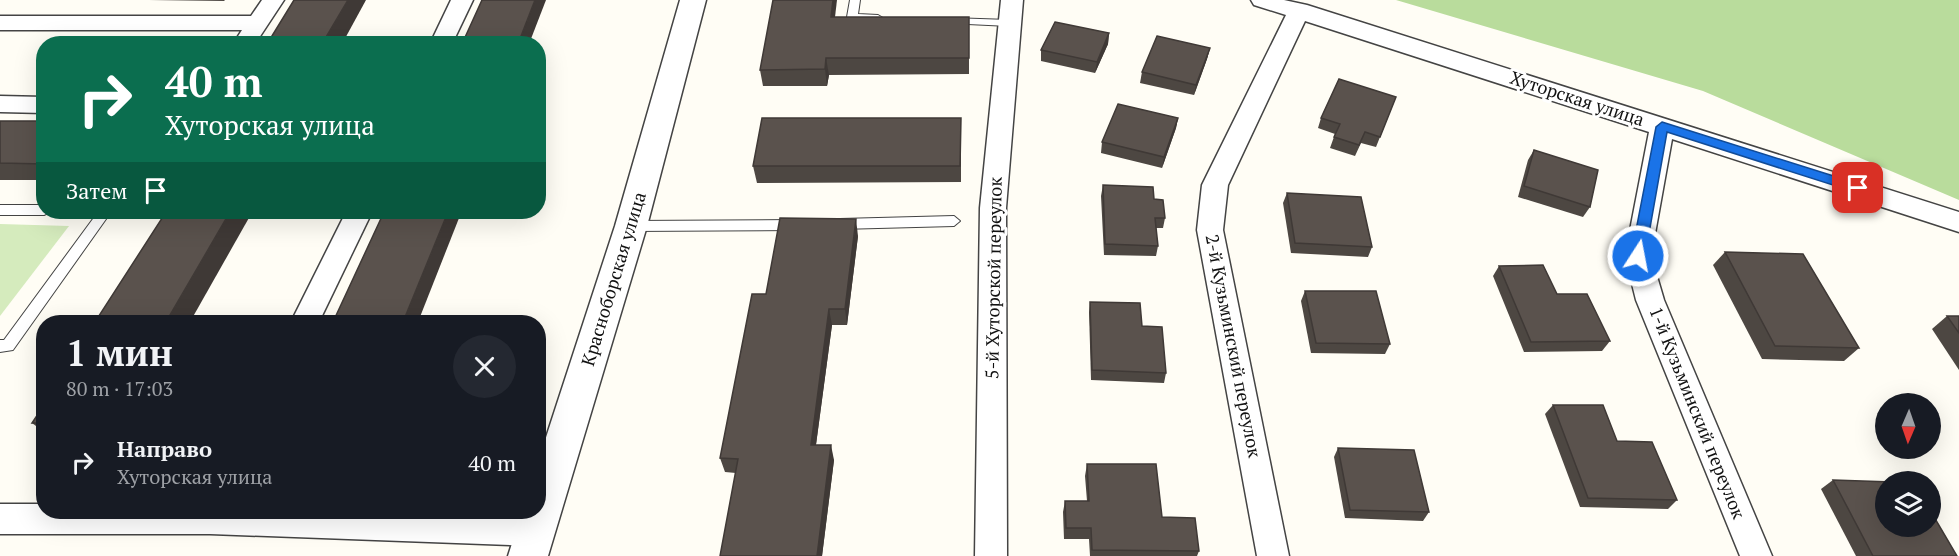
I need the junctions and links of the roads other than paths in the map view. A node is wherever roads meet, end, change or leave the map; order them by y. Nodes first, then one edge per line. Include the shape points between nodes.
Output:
1 (273, 0) edge
2 (462, 0) edge
3 (693, 0) edge
4 (855, 0) edge
5 (1262, 0) edge
6 (1299, 10) junction
7 (1011, 12) edge
8 (886, 18) edge
9 (942, 21) edge
10 (0, 23) edge
11 (257, 23) junction
12 (249, 36) edge
13 (445, 36) edge
14 (0, 104) edge
15 (36, 105) edge
16 (1662, 127) junction
17 (0, 210) edge
18 (36, 210) edge
19 (100, 219) edge
20 (356, 219) edge
21 (954, 221) dead end
22 (1959, 222) edge
23 (631, 226) junction
24 (308, 315) edge
25 (0, 346) edge
26 (546, 498) edge
27 (36, 518) edge
28 (0, 519) edge
29 (258, 519) edge
30 (539, 519) edge
31 (532, 543) edge
32 (991, 556) edge
33 (1273, 556) edge
34 (1756, 556) edge

1 - 11 street
2 - 13 street
3 - 23 street, Красноборская улица
4 - 8 lane via 852,17
5 - 6 street, Хуторская улица
6 - 16 street, Хуторская улица
6 - 33 street, 2-й Кузьминский переулок via 1215,185 1210,230
7 - 9 lane
7 - 32 street, 5-й Хуторской переулок via 993,208
10 - 11 street
11 - 12 street
14 - 15 street
16 - 22 street, Хуторская улица
16 - 34 street, 1-й Кузьминский переулок via 1638,256 1650,300
17 - 18 lane
19 - 25 lane via 8,346
20 - 24 street
21 - 23 lane
23 - 26 street, Красноборская улица
27 - 28 street
29 - 31 street
30 - 31 street, Красноборская улица

